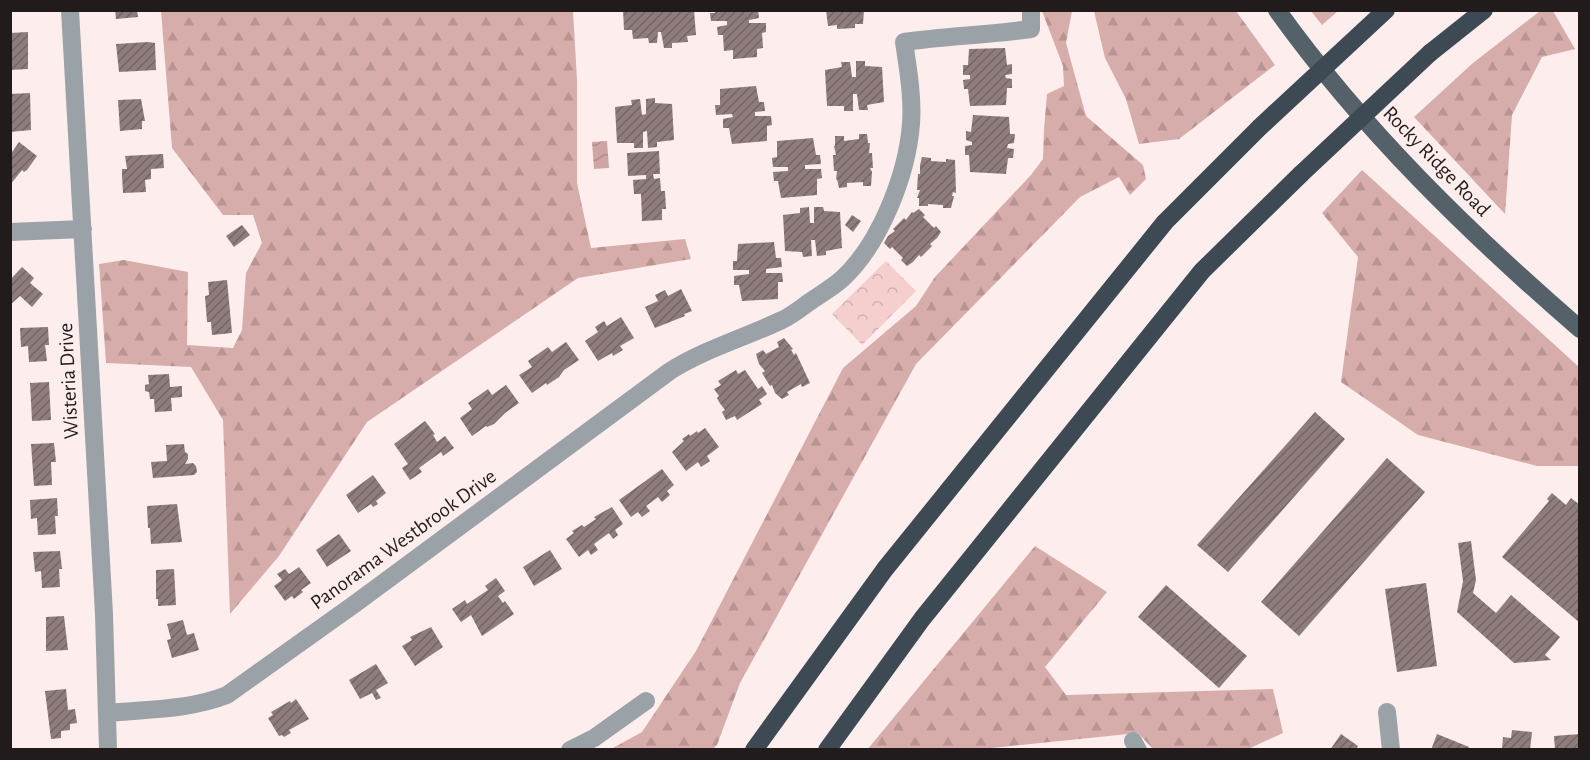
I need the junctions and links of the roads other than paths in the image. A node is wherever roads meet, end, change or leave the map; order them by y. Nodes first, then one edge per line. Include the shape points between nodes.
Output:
1 (70, 10) edge
2 (1031, 10) edge
3 (1277, 10) edge
4 (1386, 10) edge
5 (1484, 10) edge
6 (83, 229) junction
7 (10, 232) edge
8 (1580, 329) edge
9 (646, 701) dead end
10 (1387, 712) dead end
11 (108, 713) junction
12 (108, 750) edge
13 (570, 750) edge
14 (754, 750) edge
15 (827, 750) edge
16 (1391, 750) edge

1 - 6 street, Wisteria Drive
2 - 11 street, Panorama Westbrook Drive via 1031,29 904,42 911,124 902,174 889,208 863,254 842,279 784,320 707,351 670,371 226,695 189,706
3 - 8 main road, Rocky Ridge Road via 1341,94 1417,177
4 - 14 highway, bridge via 1165,222 885,570
5 - 15 highway, bridge via 1430,53 1202,271 922,618
6 - 7 street
6 - 11 street, Wisteria Drive
9 - 13 street
10 - 16 street
11 - 12 street, Wisteria Drive

